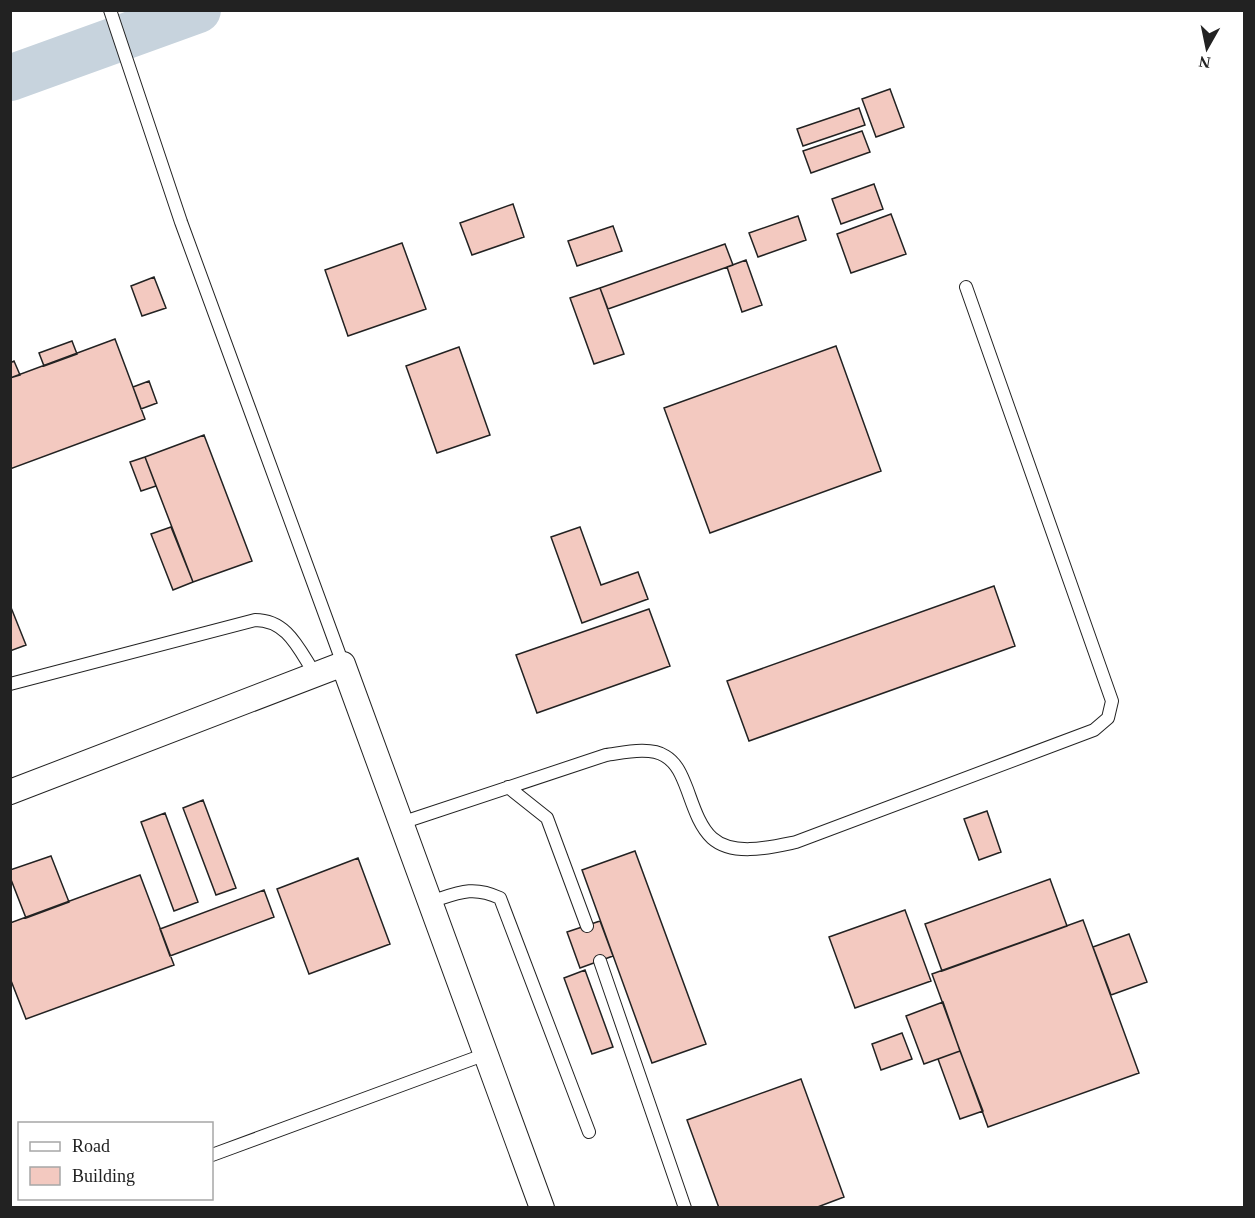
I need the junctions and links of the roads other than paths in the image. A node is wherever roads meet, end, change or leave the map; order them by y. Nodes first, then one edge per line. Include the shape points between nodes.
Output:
1 (110, 10) edge
2 (966, 287) dead end
3 (343, 664) junction
4 (315, 674) junction
5 (10, 684) edge
6 (508, 787) junction
7 (10, 792) edge
8 (401, 823) junction
9 (430, 902) junction
10 (587, 926) dead end
11 (600, 961) dead end
12 (486, 1054) junction
13 (589, 1132) dead end
14 (213, 1155) edge
15 (542, 1208) edge
16 (685, 1208) edge

1 - 3 lane via 181,222
2 - 6 lane via 1112,701 1108,718 1094,730 796,842 760,849 731,847 712,839 700,822 680,770 664,754 635,751 606,755
3 - 4 street
3 - 8 street
4 - 5 lane via 283,628 269,620 255,620
4 - 7 street
6 - 8 lane
6 - 10 lane via 547,818
8 - 9 street
9 - 12 street
9 - 13 lane via 466,890 484,890 500,898
11 - 16 lane
12 - 14 lane
12 - 15 street

